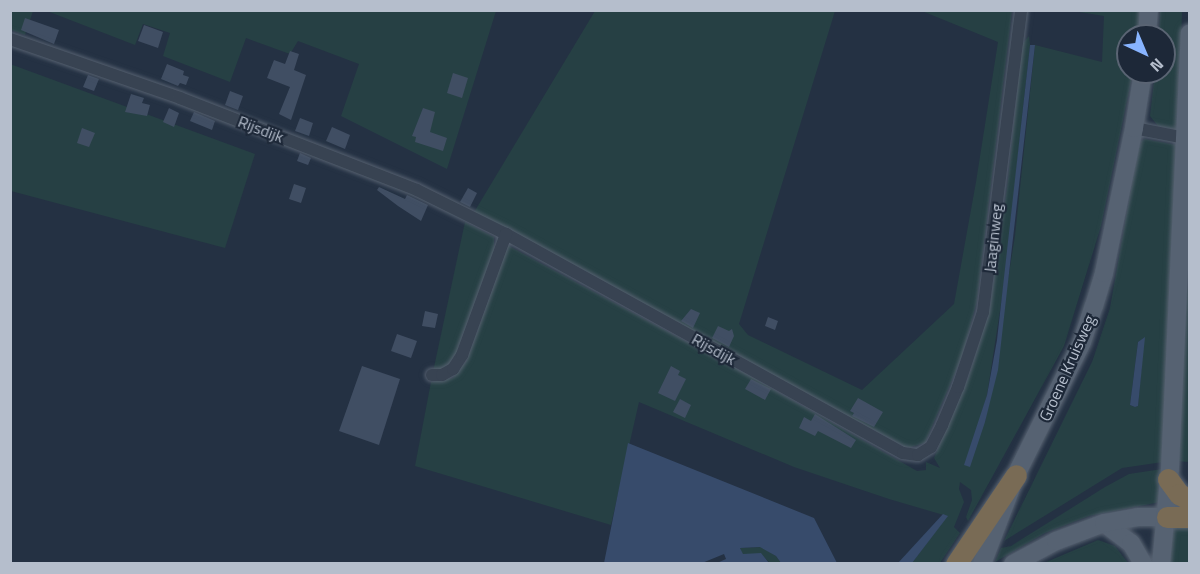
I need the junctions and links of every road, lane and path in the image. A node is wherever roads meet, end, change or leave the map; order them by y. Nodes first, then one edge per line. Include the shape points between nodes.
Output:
1 (1021, 10) edge
2 (1190, 33) edge
3 (10, 39) edge
4 (1141, 84) edge
5 (1134, 128) junction
6 (1187, 139) edge
7 (506, 234) junction
8 (432, 375) dead end
9 (924, 453) joint
10 (1016, 475) junction
11 (1167, 479) junction
12 (1190, 500) edge
13 (1167, 517) junction
14 (1190, 517) edge
15 (1104, 523) junction
16 (956, 564) edge
17 (982, 564) edge
18 (1013, 564) edge
19 (1143, 564) edge
20 (1161, 564) edge

1 - 9 street, Jaaginweg via 983,312 958,387 931,447
2 - 6 main road
3 - 7 street, Rijsdijk via 334,156 417,190
4 - 5 main road, Groene Kruisweg
5 - 6 street
5 - 10 main road, Groene Kruisweg via 1104,273 1091,315 1071,365
6 - 11 main road
7 - 8 street via 462,355 453,369
7 - 9 street, Rijsdijk via 903,453
10 - 16 highway
10 - 17 main road, Groene Kruisweg
11 - 12 highway
11 - 13 main road
13 - 14 highway
13 - 15 main road
13 - 20 main road
15 - 18 main road via 1056,541
15 - 19 main road via 1131,543

